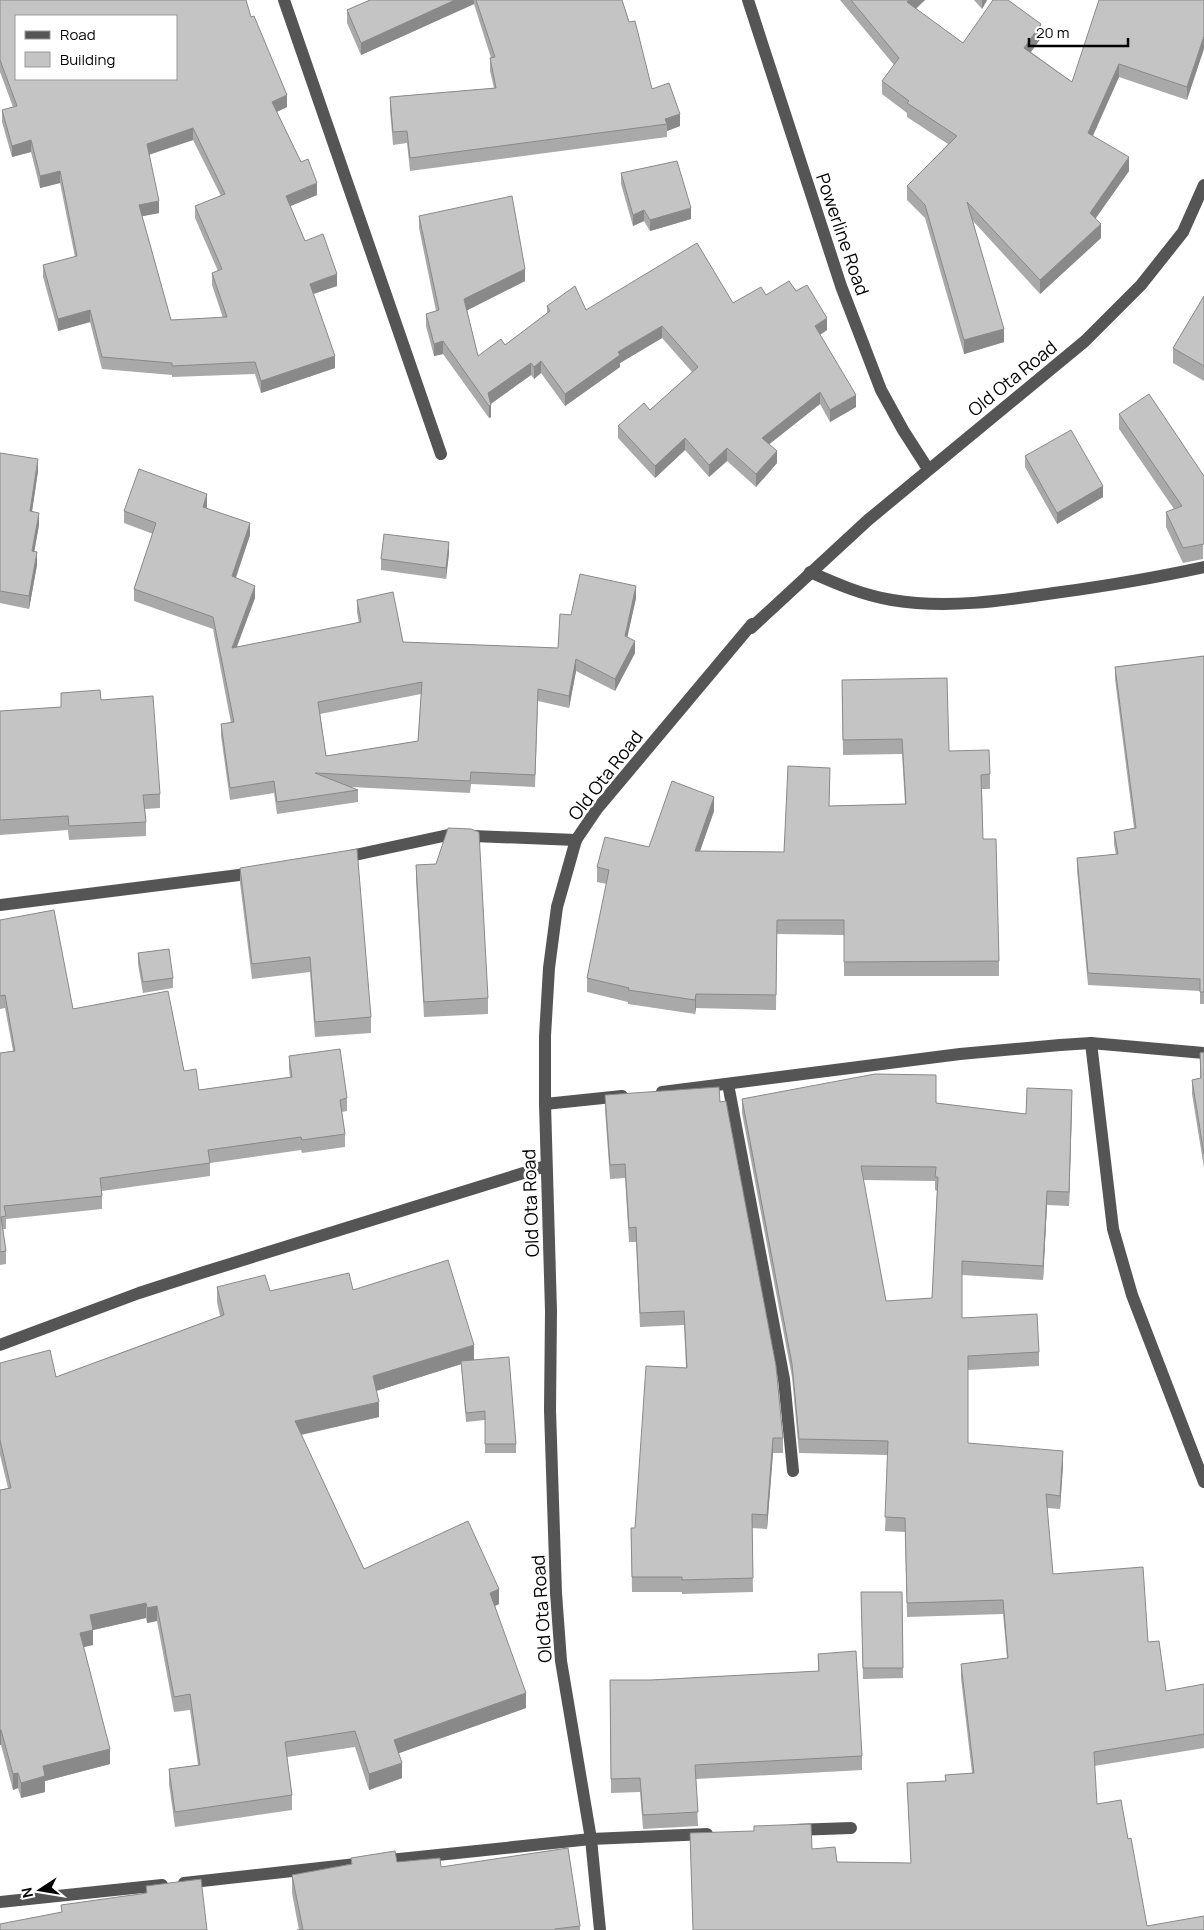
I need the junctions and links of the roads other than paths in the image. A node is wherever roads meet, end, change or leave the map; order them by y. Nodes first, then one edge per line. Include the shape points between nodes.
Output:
1 (284, 0) edge
2 (751, 1) edge
3 (1204, 185) edge
4 (441, 454) dead end
5 (928, 469) junction
6 (1204, 567) edge
7 (810, 572) junction
8 (576, 840) junction
9 (328, 861) edge
10 (264, 872) edge
11 (0, 905) edge
12 (1091, 1043) junction
13 (1204, 1053) edge
14 (728, 1084) junction
15 (651, 1093) edge
16 (632, 1095) edge
17 (545, 1104) junction
18 (546, 1166) junction
19 (0, 1345) edge
20 (793, 1471) dead end
21 (1204, 1482) edge
22 (852, 1828) dead end
23 (784, 1831) edge
24 (716, 1834) edge
25 (591, 1839) junction
26 (0, 1902) edge
27 (600, 1930) edge

1 - 4 street
2 - 5 street, Powerline Road via 842,286 881,390
3 - 5 street, Old Ota Road via 1184,232 1141,285 1085,342
5 - 7 street, Old Ota Road
6 - 7 street via 1014,599 952,604 892,600 848,589
7 - 8 street, Old Ota Road via 751,628 752,624 597,809
8 - 9 street via 448,835
8 - 17 street, Old Ota Road via 558,907 549,968
10 - 11 street
12 - 13 street
12 - 14 street via 960,1054
12 - 21 street via 1113,1228 1132,1295
14 - 15 street
14 - 20 street via 784,1379
16 - 17 street
17 - 18 street, Old Ota Road
18 - 19 street via 138,1293
18 - 25 street, Old Ota Road via 556,1593 561,1661
22 - 23 street
24 - 25 street
25 - 26 street
25 - 27 street, Old Ota Road

